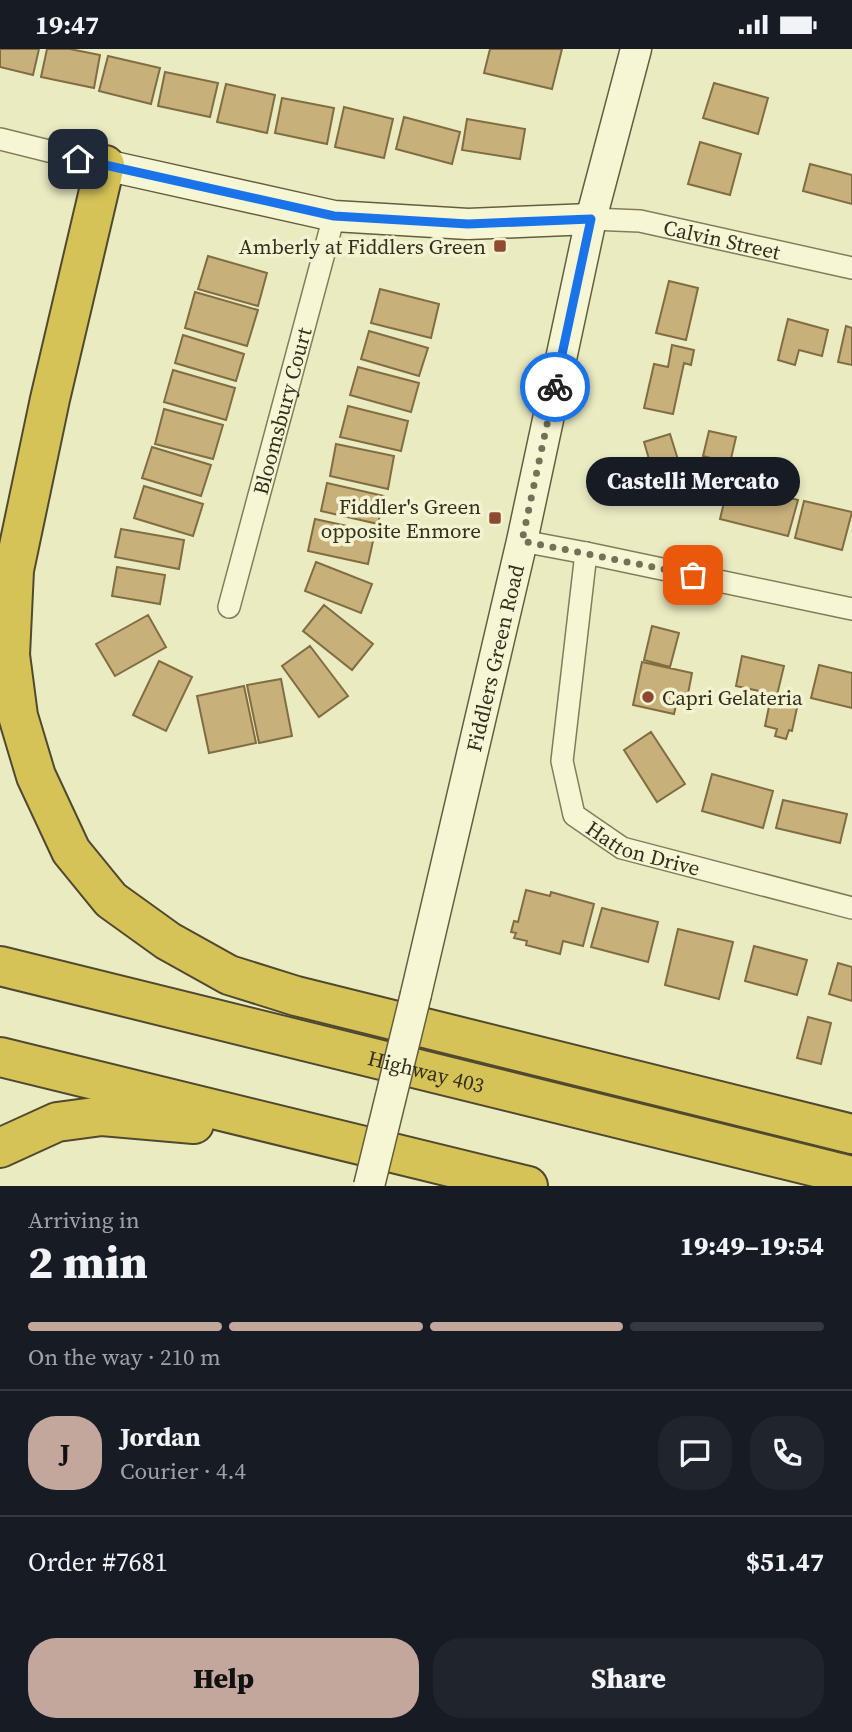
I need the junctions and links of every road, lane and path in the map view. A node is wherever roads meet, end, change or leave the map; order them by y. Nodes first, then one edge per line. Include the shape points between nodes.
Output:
1 (636, 49) edge
2 (0, 139) edge
3 (104, 165) junction
4 (334, 216) junction
5 (591, 219) junction
6 (852, 268) edge
7 (522, 541) junction
8 (586, 553) junction
9 (229, 607) dead end
10 (852, 609) edge
11 (852, 908) edge
12 (0, 966) edge
13 (0, 1057) edge
14 (852, 1134) edge
15 (324, 1136) junction
16 (0, 1148) edge
17 (852, 1176) edge
18 (369, 1186) edge
19 (528, 1186) edge

1 - 5 main road, Fiddlers Green Road
2 - 3 street
3 - 4 main road
3 - 14 highway via 13,570 10,655 18,716 36,776 71,851 111,900 168,941 229,975 296,996
4 - 5 main road via 468,224
4 - 9 street, Bloomsbury Court
5 - 6 street, Calvin Street via 640,221
5 - 7 main road, Fiddlers Green Road
7 - 8 street
7 - 18 main road, Fiddlers Green Road, bridge
8 - 10 street
8 - 11 street, Hatton Drive via 562,761 573,815 622,848
12 - 17 highway, Highway 403
13 - 15 highway
15 - 16 highway via 102,1116 57,1122
15 - 19 highway

